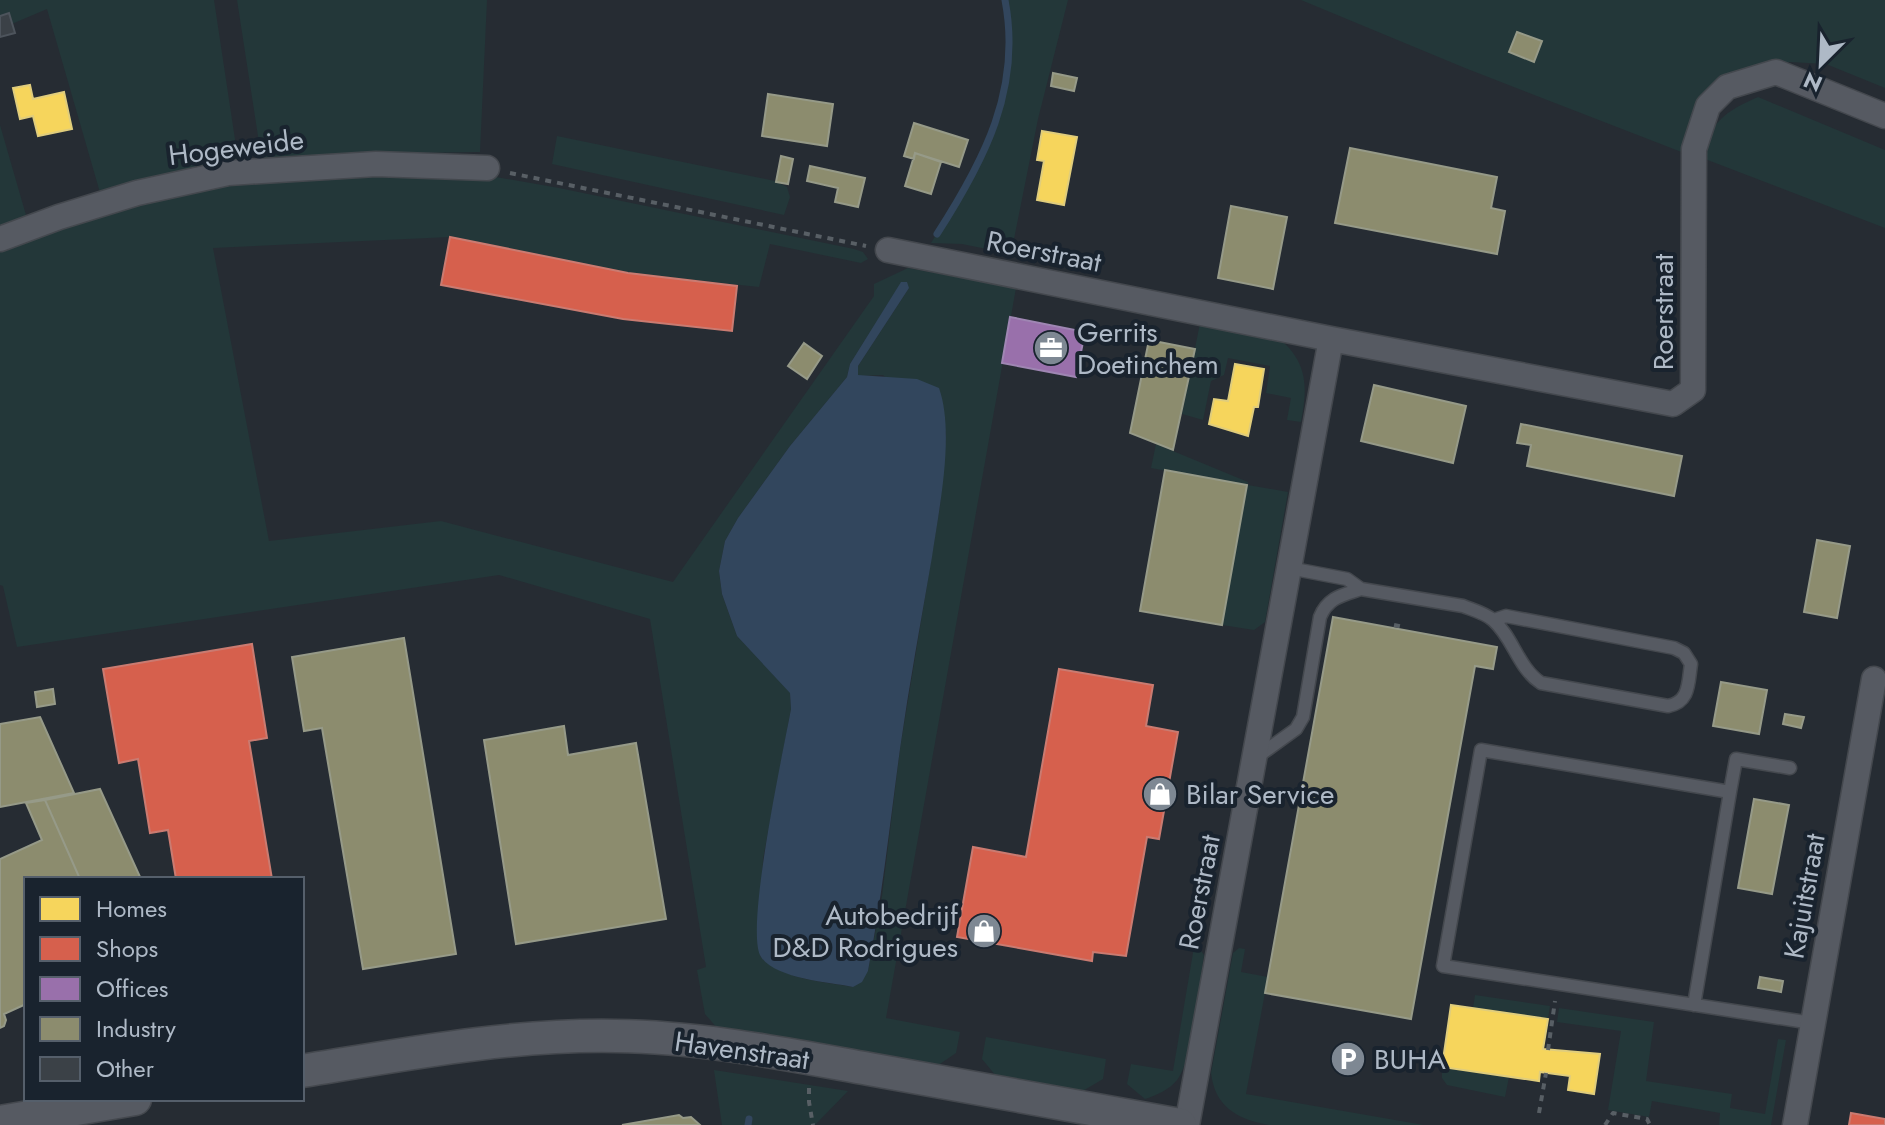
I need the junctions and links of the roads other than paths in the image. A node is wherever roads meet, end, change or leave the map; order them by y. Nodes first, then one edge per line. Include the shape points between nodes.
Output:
1 (1885, 116) edge
2 (487, 168) road end
3 (0, 239) edge
4 (888, 250) road end
5 (1331, 339) junction
6 (1289, 568) junction
7 (1361, 589) junction
8 (1494, 620) junction
9 (1874, 679) dead end
10 (1255, 758) junction
11 (1790, 768) dead end
12 (1730, 792) junction
13 (1694, 1005) junction
14 (1812, 1023) junction
15 (304, 1071) edge
16 (123, 1101) edge
17 (0, 1122) edge
18 (1180, 1125) edge
19 (1187, 1125) edge
20 (1795, 1125) edge

1 - 5 street, Roerstraat via 1776,72 1727,87 1708,106 1694,149 1693,390 1673,404
2 - 3 street, Hogeweide via 376,164 228,173 137,193
4 - 5 street, Roerstraat
5 - 6 street, Roerstraat
6 - 7 lane via 1347,579
6 - 10 street, Roerstraat
7 - 8 lane via 1463,606
7 - 10 lane via 1324,606 1303,717 1296,729
8 - 8 lane via 1541,683 1668,706 1686,696 1691,664 1674,648 1506,616
9 - 14 street, Kajuitstraat
10 - 19 street, Roerstraat
11 - 12 lane via 1736,759
12 - 13 lane
12 - 13 lane via 1481,750 1443,966
13 - 14 lane
14 - 20 street, Kajuitstraat
15 - 18 street, Havenstraat via 555,1037 675,1039
16 - 17 street

